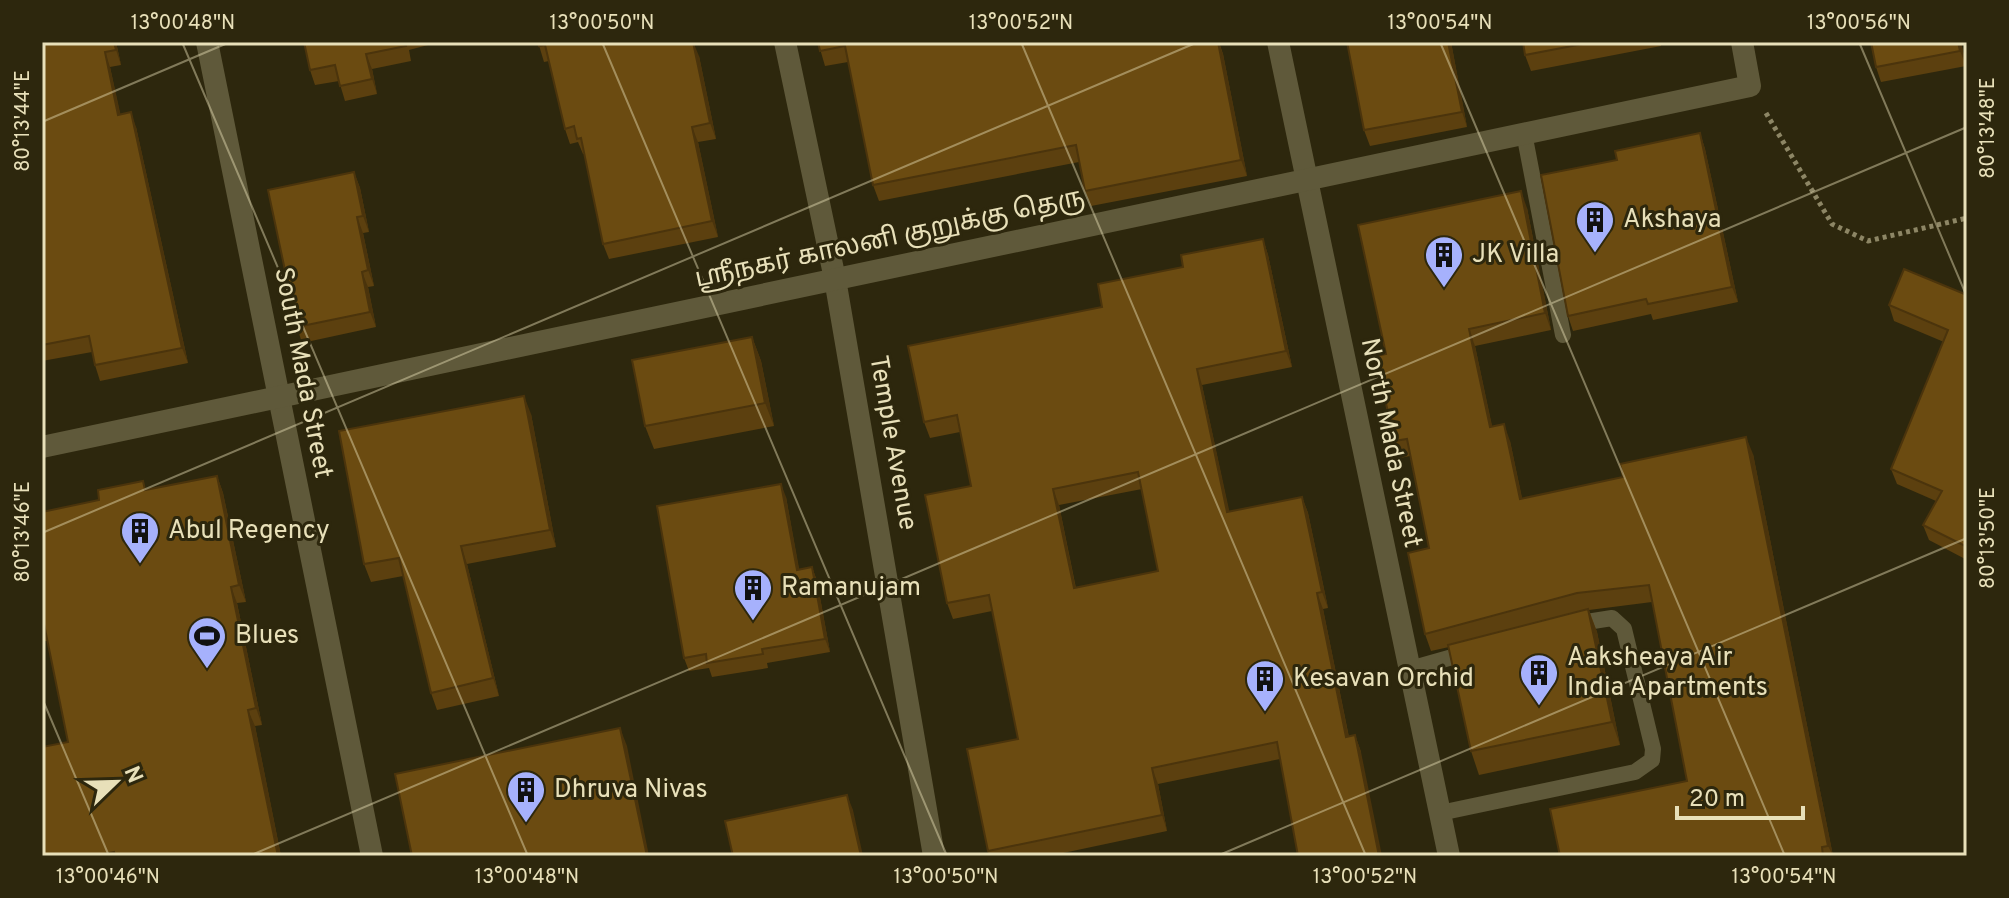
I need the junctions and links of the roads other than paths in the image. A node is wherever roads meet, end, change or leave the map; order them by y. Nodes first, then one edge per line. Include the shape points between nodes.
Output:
1 (207, 42) edge
2 (785, 42) edge
3 (1278, 42) edge
4 (1742, 42) edge
5 (1524, 133) junction
6 (1306, 180) junction
7 (835, 279) junction
8 (1563, 335) edge
9 (279, 397) junction
10 (42, 447) edge
11 (1561, 628) edge
12 (1487, 647) edge
13 (1410, 669) junction
14 (1440, 813) junction
15 (372, 856) edge
16 (934, 856) edge
17 (1449, 856) edge

1 - 9 street, South Mada Street
2 - 7 street, Temple Avenue
3 - 6 street, North Mada Street
4 - 5 street, ஸ்ரீநகர் காலனி குறுக்கு தெரு via 1750,86
5 - 6 street, ஸ்ரீநகர் காலனி குறுக்கு தெரு
5 - 8 lane
6 - 7 street, ஸ்ரீநகர் காலனி குறுக்கு தெரு
6 - 13 street, North Mada Street
7 - 9 street, ஸ்ரீநகர் காலனி குறுக்கு தெரு
7 - 16 street, Temple Avenue
9 - 10 street, ஸ்ரீநகர் காலனி குறுக்கு தெரு
9 - 15 street, South Mada Street
11 - 14 lane via 1599,618 1619,620 1652,760 1635,772
12 - 13 lane
13 - 14 street, North Mada Street
14 - 17 street, North Mada Street

